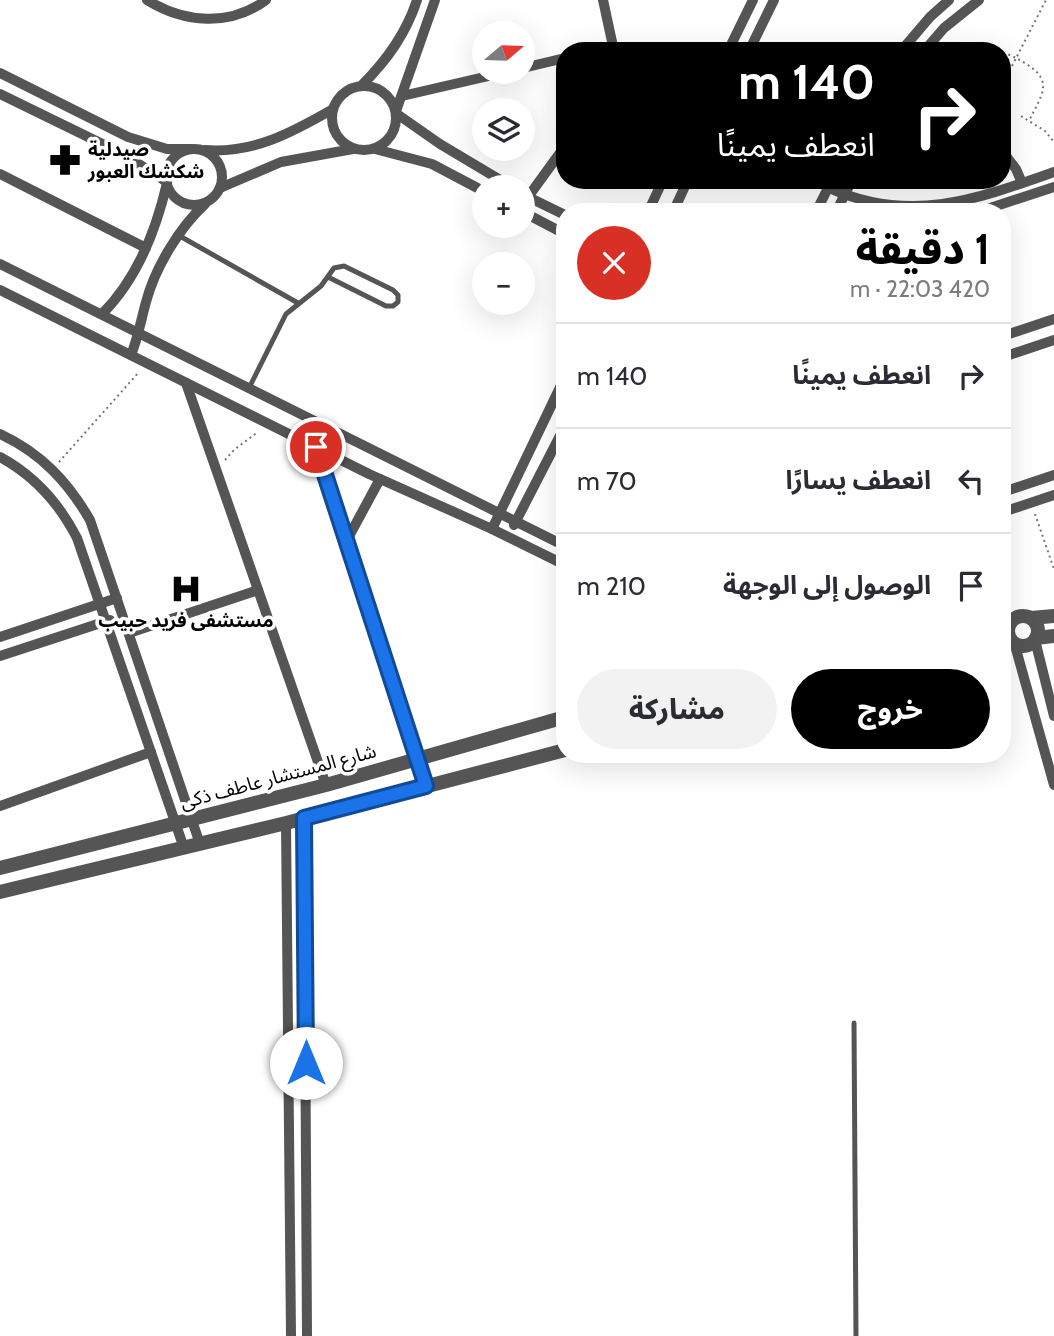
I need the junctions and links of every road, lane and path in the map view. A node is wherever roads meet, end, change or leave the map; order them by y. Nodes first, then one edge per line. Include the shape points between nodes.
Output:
1 (147, 0) edge
2 (266, 0) edge
3 (417, 0) edge
4 (435, 0) edge
5 (603, 0) edge
6 (753, 0) edge
7 (774, 0) edge
8 (949, 0) edge
9 (979, 0) edge
10 (1046, 0) edge
11 (613, 42) edge
12 (732, 42) edge
13 (753, 42) edge
14 (909, 42) edge
15 (932, 42) edge
16 (1011, 56) edge
17 (1016, 58) junction
18 (556, 60) edge
19 (536, 65) edge
20 (1012, 66) dead end
21 (0, 73) edge
22 (472, 80) edge
23 (362, 85) junction
24 (0, 94) edge
25 (402, 96) junction
26 (333, 109) junction
27 (397, 112) junction
28 (1021, 116) dead end
29 (1029, 121) junction
30 (98, 122) junction
31 (90, 138) junction
32 (1054, 142) edge
33 (353, 149) junction
34 (375, 149) junction
35 (196, 150) junction
36 (556, 158) edge
37 (1011, 162) edge
38 (1054, 172) edge
39 (0, 174) edge
40 (492, 175) edge
41 (167, 183) junction
42 (1021, 183) junction
43 (535, 184) edge
44 (472, 185) edge
45 (1011, 186) edge
46 (1054, 187) edge
47 (220, 188) junction
48 (836, 189) edge
49 (847, 189) edge
50 (1000, 189) edge
51 (844, 195) junction
52 (535, 200) edge
53 (207, 202) junction
54 (840, 203) edge
55 (874, 203) edge
56 (951, 203) edge
57 (1005, 203) edge
58 (556, 211) edge
59 (535, 218) edge
60 (556, 229) edge
61 (178, 235) junction
62 (146, 248) junction
63 (0, 264) edge
64 (328, 276) junction
65 (0, 290) edge
66 (298, 303) junction
67 (102, 314) junction
68 (1054, 318) edge
69 (139, 333) junction
70 (1011, 333) edge
71 (1054, 340) edge
72 (1011, 354) edge
73 (131, 355) junction
74 (147, 363) junction
75 (186, 383) junction
76 (249, 388) junction
77 (556, 396) edge
78 (271, 425) junction
79 (0, 434) edge
80 (556, 444) edge
81 (316, 447) junction
82 (380, 454) junction
83 (0, 457) edge
84 (53, 468) junction
85 (217, 471) junction
86 (1054, 475) edge
87 (374, 477) junction
88 (1011, 489) edge
89 (1054, 495) edge
90 (1031, 502) junction
91 (1011, 509) edge
92 (499, 513) junction
93 (516, 522) junction
94 (492, 529) junction
95 (509, 538) junction
96 (347, 541) junction
97 (556, 542) edge
98 (556, 561) edge
99 (1054, 569) edge
100 (258, 590) junction
101 (117, 598) junction
102 (100, 604) junction
103 (123, 616) junction
104 (1054, 616) edge
105 (1025, 617) junction
106 (1011, 619) edge
107 (106, 621) junction
108 (1011, 625) edge
109 (129, 633) junction
110 (1054, 636) edge
111 (0, 637) edge
112 (1036, 639) junction
113 (1011, 642) edge
114 (1011, 645) edge
115 (0, 656) edge
116 (1040, 666) junction
117 (1023, 670) junction
118 (1054, 716) edge
119 (556, 719) edge
120 (151, 752) junction
121 (556, 752) edge
122 (417, 757) junction
123 (326, 785) junction
124 (1054, 785) edge
125 (426, 786) junction
126 (0, 807) edge
127 (304, 818) junction
128 (192, 821) junction
129 (286, 823) junction
130 (176, 825) junction
131 (200, 844) junction
132 (184, 848) junction
133 (0, 868) edge
134 (0, 892) edge
135 (854, 1023) dead end
136 (291, 1336) edge
137 (307, 1336) edge
138 (856, 1336) edge

1 - 2 street via 177,15 207,20 238,15
3 - 23 street via 393,50
4 - 25 street
5 - 11 street
6 - 12 street
7 - 13 street
8 - 14 street
9 - 15 street
10 - 17 path
16 - 17 path
17 - 20 path
17 - 29 path via 1042,73 1046,82
18 - 19 street
21 - 30 street
22 - 25 street
23 - 26 street via 339,97
23 - 27 street via 384,92
24 - 31 street
25 - 27 street
26 - 33 street via 335,132
26 - 35 street via 270,142 220,152
27 - 34 street via 392,135
27 - 40 street
28 - 29 path
29 - 32 path
30 - 31 street
30 - 35 street via 147,144
31 - 41 street
33 - 34 street
33 - 47 street via 281,162
34 - 44 street via 432,164
35 - 41 street via 175,157
35 - 47 street via 209,154 221,169
36 - 43 street
37 - 42 street
38 - 42 street
39 - 62 street
41 - 53 street via 182,203
41 - 62 street
42 - 45 street
46 - 57 street
47 - 53 street
48 - 51 street
49 - 51 street
50 - 56 street
51 - 54 street
51 - 55 street
52 - 58 street
53 - 61 street
59 - 60 street
61 - 66 lane
61 - 69 street via 150,289
62 - 67 street via 122,291
63 - 67 street
64 - 64 lane via 386,306 398,302 396,292 344,266 334,268
64 - 66 lane
65 - 73 street
66 - 76 lane via 286,314
67 - 69 street
68 - 70 street
69 - 73 street
69 - 76 street
71 - 72 street
73 - 74 street
74 - 75 street
74 - 84 path
75 - 78 street
75 - 85 street
76 - 82 street
77 - 92 street
78 - 81 street
78 - 85 path via 235,449
79 - 84 street
80 - 93 street
81 - 87 street
81 - 96 street
82 - 87 street
82 - 92 street
83 - 102 street via 29,476 62,512 77,538
84 - 101 street via 90,520
85 - 100 street
86 - 88 street
87 - 94 street
87 - 96 street
89 - 90 street
90 - 91 street
90 - 99 path
92 - 93 street
92 - 94 street
93 - 95 street
93 - 97 street
94 - 95 street
95 - 98 street
96 - 122 street
100 - 109 street
100 - 123 street
101 - 102 street
101 - 103 street
102 - 107 street
102 - 111 street
103 - 107 street
103 - 109 street
104 - 105 street
105 - 106 street
105 - 108 street
105 - 112 street via 1038,627
107 - 115 street
107 - 120 street
109 - 128 street
110 - 112 street
112 - 113 street via 1025,646
112 - 116 street
114 - 117 street
116 - 117 street via 1030,664
116 - 118 street
117 - 124 street
119 - 122 street, شارع المستشار عاطف ذكى
120 - 126 street
120 - 130 street
121 - 125 street
122 - 123 street, شارع المستشار عاطف ذكى
122 - 125 street
123 - 128 street, شارع المستشار عاطف ذكى
125 - 127 street
127 - 129 street
127 - 137 street
128 - 130 street, شارع المستشار عاطف ذكى
128 - 131 street
129 - 131 street
129 - 136 street
130 - 132 street
130 - 133 street, شارع المستشار عاطف ذكى
131 - 132 street
132 - 134 street
135 - 138 lane

